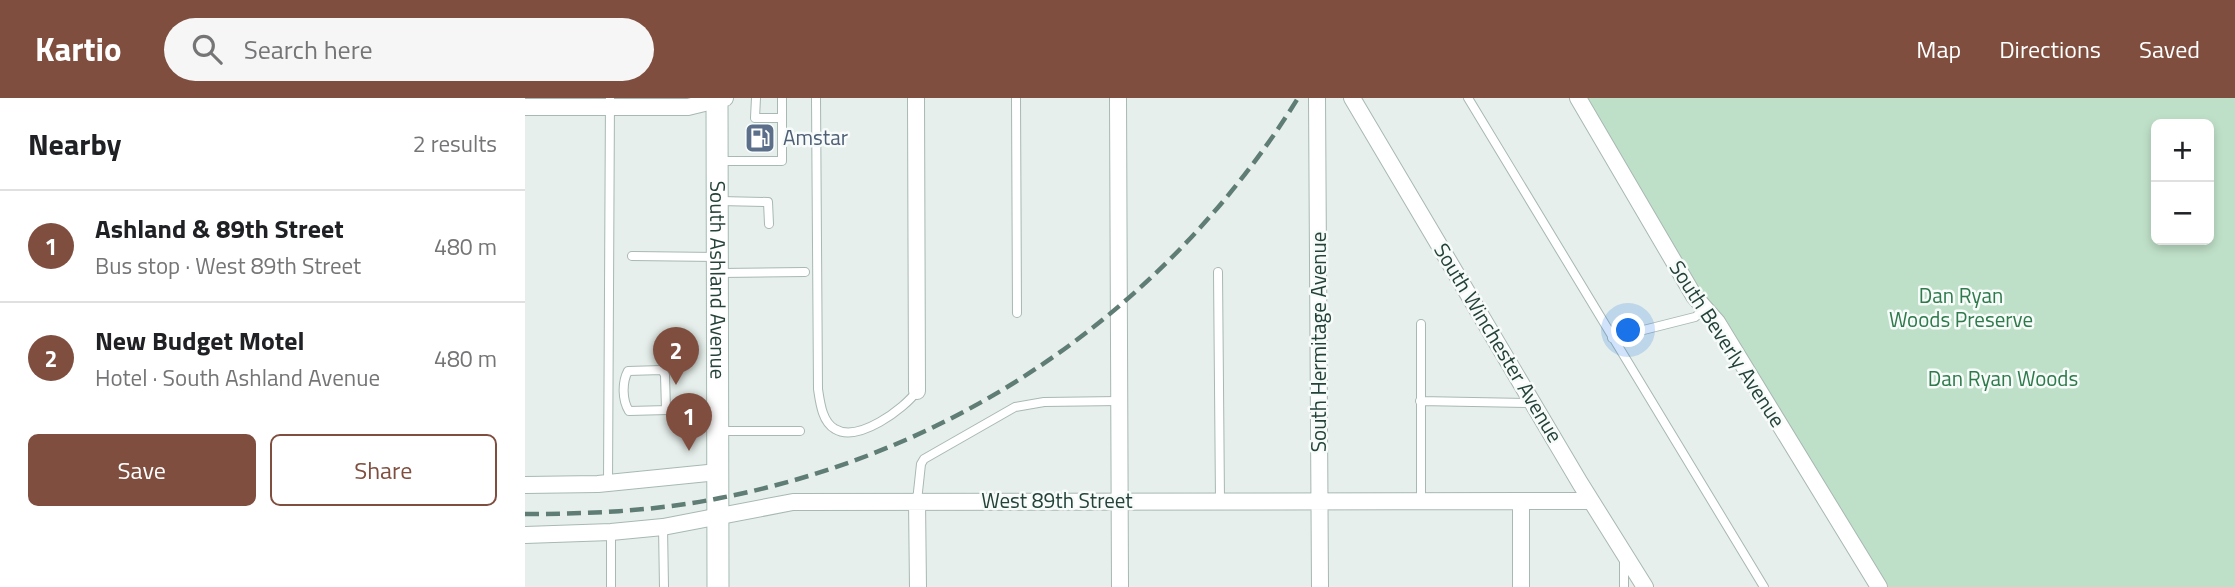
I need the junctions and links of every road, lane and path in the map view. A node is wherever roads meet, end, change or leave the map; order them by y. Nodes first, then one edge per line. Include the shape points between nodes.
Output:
1 (755, 98) edge
2 (782, 98) edge
3 (816, 98) edge
4 (916, 98) edge
5 (1016, 98) edge
6 (1118, 98) edge
7 (1317, 98) edge
8 (1352, 98) edge
9 (1468, 98) edge
10 (1578, 98) edge
11 (720, 99) edge
12 (610, 103) edge
13 (525, 107) edge
14 (782, 118) junction
15 (717, 161) junction
16 (717, 201) junction
17 (769, 224) dead end
18 (632, 256) dead end
19 (717, 265) junction
20 (805, 272) dead end
21 (1218, 272) dead end
22 (1706, 309) junction
23 (1017, 313) dead end
24 (1421, 324) dead end
25 (1612, 338) junction
26 (917, 391) joint
27 (1119, 401) junction
28 (1420, 401) junction
29 (1533, 403) junction
30 (667, 410) joint
31 (684, 410) dead end
32 (717, 421) junction
33 (800, 431) dead end
34 (717, 472) junction
35 (608, 484) junction
36 (525, 485) edge
37 (917, 501) junction
38 (1119, 501) junction
39 (1591, 501) junction
40 (1220, 502) junction
41 (1320, 502) junction
42 (1421, 502) junction
43 (1521, 502) junction
44 (718, 515) junction
45 (663, 527) junction
46 (611, 532) junction
47 (525, 535) edge
48 (1624, 552) junction
49 (611, 587) edge
50 (664, 587) edge
51 (718, 587) edge
52 (918, 587) edge
53 (1120, 587) edge
54 (1320, 587) edge
55 (1521, 587) edge
56 (1624, 587) edge
57 (1645, 587) edge
58 (1764, 587) edge
59 (1879, 587) edge

1 - 14 lane via 755,118
2 - 14 lane
3 - 26 lane via 818,389 823,411 833,428 856,430 895,414
4 - 26 street
5 - 23 lane
6 - 27 street
7 - 41 street, South Hermitage Avenue
8 - 29 street, South Winchester Avenue
9 - 25 lane
10 - 22 street, South Beverly Avenue via 1694,296
11 - 12 street via 688,107
11 - 15 main road, South Ashland Avenue
12 - 13 street
12 - 35 lane
14 - 15 lane via 782,161
15 - 16 main road, South Ashland Avenue
16 - 17 lane via 768,202
16 - 19 main road, South Ashland Avenue
18 - 19 lane
19 - 20 lane
19 - 32 main road, South Ashland Avenue
21 - 40 lane
22 - 25 lane via 1695,317
22 - 59 street, South Beverly Avenue
24 - 28 lane
25 - 58 lane
27 - 37 lane via 1015,407 924,459
27 - 38 street
28 - 29 lane
28 - 42 lane
29 - 39 street, South Winchester Avenue
30 - 30 lane via 629,411 624,404 628,371 662,370
31 - 32 lane
32 - 33 lane
32 - 34 main road, South Ashland Avenue
34 - 35 street
34 - 44 main road, South Ashland Avenue
35 - 36 street
37 - 38 street, West 89th Street
37 - 44 street, West 89th Street via 793,502
37 - 52 street
38 - 40 street, West 89th Street
38 - 53 street
39 - 43 street, West 89th Street
39 - 48 street, South Winchester Avenue
40 - 41 street, West 89th Street
41 - 42 street, West 89th Street
41 - 54 street, South Hermitage Avenue
42 - 43 street, West 89th Street
43 - 55 street
44 - 45 street, West 89th Street
44 - 51 main road, South Ashland Avenue
45 - 46 street, West 89th Street
45 - 50 lane
46 - 47 street, West 89th Street
46 - 49 lane
48 - 56 lane
48 - 57 street, South Winchester Avenue

